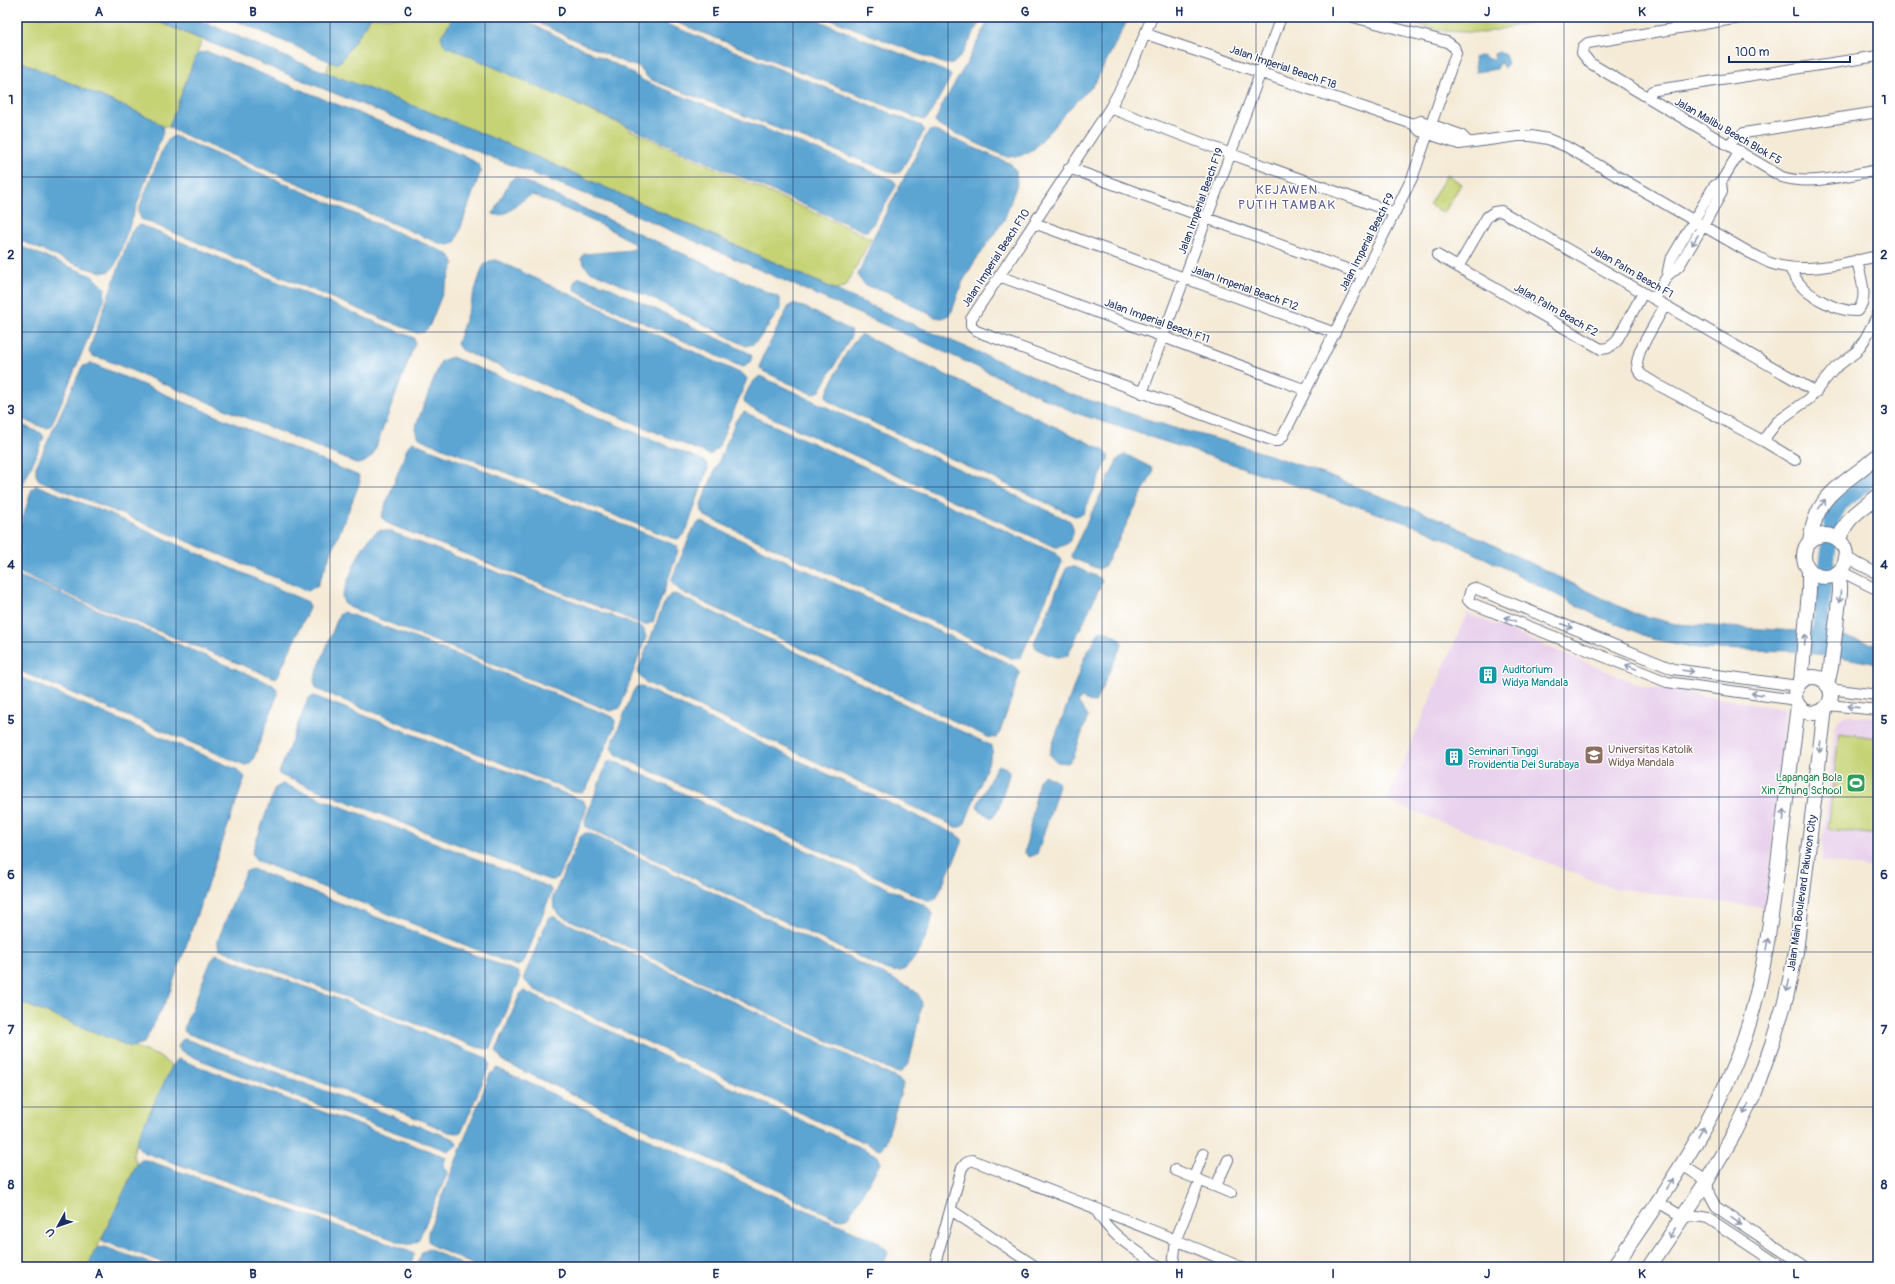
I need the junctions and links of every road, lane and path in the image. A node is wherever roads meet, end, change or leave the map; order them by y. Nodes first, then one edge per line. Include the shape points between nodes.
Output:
1 (1152, 17) edge
2 (1281, 17) edge
3 (1353, 17) edge
4 (1746, 17) edge
5 (1146, 34) junction
6 (1878, 56) edge
7 (1261, 72) junction
8 (1649, 98) junction
9 (1110, 108) junction
10 (1878, 112) edge
11 (1429, 129) junction
12 (1729, 145) junction
13 (1740, 151) junction
14 (1231, 154) junction
15 (1069, 168) junction
16 (1878, 170) edge
17 (1721, 182) junction
18 (1395, 213) junction
19 (1207, 217) junction
20 (1694, 221) junction
21 (1034, 223) junction
22 (1703, 226) junction
23 (1437, 255) dead end
24 (1878, 256) edge
25 (1857, 260) junction
26 (1458, 267) junction
27 (1789, 267) junction
28 (1363, 275) junction
29 (999, 276) junction
30 (1667, 276) junction
31 (1185, 278) junction
32 (1643, 293) junction
33 (1654, 299) junction
34 (1665, 306) junction
35 (1878, 314) edge
36 (1335, 334) junction
37 (1163, 337) junction
38 (1306, 390) junction
39 (1816, 392) junction
40 (1142, 393) junction
41 (1283, 436) joint
42 (1765, 442) junction
43 (1878, 455) edge
44 (1795, 460) dead end
45 (1878, 496) edge
46 (1839, 539) junction
47 (1810, 541) junction
48 (1847, 558) junction
49 (1808, 569) junction
50 (1839, 572) junction
51 (1878, 574) edge
52 (1878, 590) edge
53 (1616, 646) junction
54 (1611, 659) junction
55 (1799, 684) junction
56 (1828, 687) junction
57 (1878, 695) edge
58 (1797, 702) junction
59 (1826, 706) junction
60 (1878, 710) edge
61 (1203, 1154) dead end
62 (1228, 1160) dead end
63 (1682, 1165) junction
64 (1175, 1170) dead end
65 (1197, 1179) junction
66 (1707, 1180) junction
67 (1216, 1186) junction
68 (1231, 1193) dead end
69 (1658, 1202) junction
70 (1716, 1207) junction
71 (951, 1210) junction
72 (1096, 1210) junction
73 (1683, 1217) junction
74 (1708, 1218) junction
75 (1176, 1239) junction
76 (934, 1267) edge
77 (1036, 1267) edge
78 (1160, 1267) edge
79 (1173, 1267) edge
80 (1240, 1267) edge
81 (1614, 1267) edge
82 (1649, 1267) edge
83 (1782, 1267) edge
84 (1806, 1267) edge

1 - 5 street, Jalan Imperial Beach F10
2 - 7 street, Jalan Imperial Beach F19
3 - 11 street, Jalan Imperial Beach F9 via 1447,42 1454,47 1456,53
4 - 8 street, Jalan Malibu Beach Blok F5 via 1588,44 1583,47 1582,53 1590,64
5 - 7 street, Jalan Imperial Beach F18
5 - 9 street, Jalan Imperial Beach F10
6 - 8 street via 1656,90 1652,91
7 - 11 street, Jalan Imperial Beach F18 via 1413,124 1420,131
7 - 14 street, Jalan Imperial Beach F19
8 - 12 street, Jalan Malibu Beach Blok F5
9 - 14 street
9 - 15 street, Jalan Imperial Beach F10
10 - 12 street via 1744,133 1732,140
11 - 18 street, Jalan Imperial Beach F9 via 1413,176
11 - 20 street, Jalan Imperial Beach F18 via 1459,144 1518,136 1548,140 1567,147
12 - 13 street, Jalan Malibu Beach Blok F5
13 - 16 street, Jalan Malibu Beach Blok F5 via 1782,177 1794,181
13 - 17 street
14 - 18 street
14 - 19 street, Jalan Imperial Beach F19
15 - 19 street
15 - 21 street, Jalan Imperial Beach F10
17 - 20 street via 1714,186
17 - 22 street via 1722,192
18 - 28 street, Jalan Imperial Beach F9
19 - 28 street
19 - 31 street, Jalan Imperial Beach F19
20 - 22 street, Jalan Imperial Beach F18
20 - 30 street via 1670,261
21 - 29 street, Jalan Imperial Beach F10
21 - 31 street, Jalan Imperial Beach F12
22 - 27 street, Jalan Imperial Beach F18 via 1770,263
22 -> 30 street via 1679,266
23 - 26 street, Jalan Palm Beach F2
24 - 25 street, Jalan Imperial Beach F18
25 - 27 street, Jalan Imperial Beach F18 via 1814,268
25 - 27 street via 1864,299 1857,311 1837,308 1805,290
26 - 32 street, Jalan Palm Beach F1 via 1487,217 1501,211
26 - 32 street, Jalan Palm Beach F2 via 1601,349 1608,348 1616,342
28 - 36 street, Jalan Imperial Beach F9
29 - 37 street, Jalan Imperial Beach F11
29 - 40 street, Jalan Imperial Beach F10 via 971,319 970,326
30 - 33 street
31 - 36 street, Jalan Imperial Beach F12
31 - 37 street, Jalan Imperial Beach F19
32 - 33 street, Jalan Palm Beach F1
33 - 34 street, Jalan Palm Beach F1
34 - 39 street, Jalan Palm Beach F1
34 - 42 street via 1640,350 1638,370 1660,386
35 - 39 street via 1856,352 1835,368
36 - 38 street, Jalan Imperial Beach F9
37 - 38 street, Jalan Imperial Beach F11
37 - 40 street, Jalan Imperial Beach F19
38 - 41 street, Jalan Imperial Beach F9
39 - 42 street via 1777,422
40 - 41 street, Jalan Imperial Beach F10 via 1270,440 1278,441
42 - 44 street
47 -> 43 street via 1814,519 1820,505 1832,492
45 - 46 street via 1850,517
46 - 47 street via 1824,534
46 - 48 street
47 - 49 street via 1804,554
48 - 50 street
48 - 51 street
49 - 50 street via 1820,577
55 -> 49 street via 1803,666 1809,591
50 - 52 street
50 -> 56 street via 1837,621
53 - 54 street
54 -> 53 street via 1471,603 1468,600 1471,589 1474,588
53 -> 55 street via 1673,669
58 -> 54 street via 1667,682
55 - 56 street via 1814,678 1824,681
55 - 58 street via 1795,692
56 - 57 street
56 - 59 street via 1830,697
58 - 59 street via 1809,712 1817,712
63 -> 58 street via 1729,1078 1757,994 1767,946
60 -> 59 street
59 -> 66 street, Jalan Main Boulevard Pakuwon City via 1796,952 1786,998 1755,1092
61 - 65 street
62 - 67 street
63 - 66 street
69 -> 63 street
64 - 65 street
65 - 67 street
65 - 75 street
66 - 70 street via 1708,1194
66 - 73 street, Jalan Main Boulevard Pakuwon City
67 - 68 street
69 - 73 street
69 - 81 street
70 - 74 street
70 -> 84 street
71 - 72 street via 962,1168 972,1160
71 - 76 street
71 - 77 street
72 - 75 street
72 - 78 street via 1117,1236
73 - 74 street
73 -> 82 street, Jalan Main Boulevard Pakuwon City
74 - 83 street
75 - 79 street
75 - 80 street

